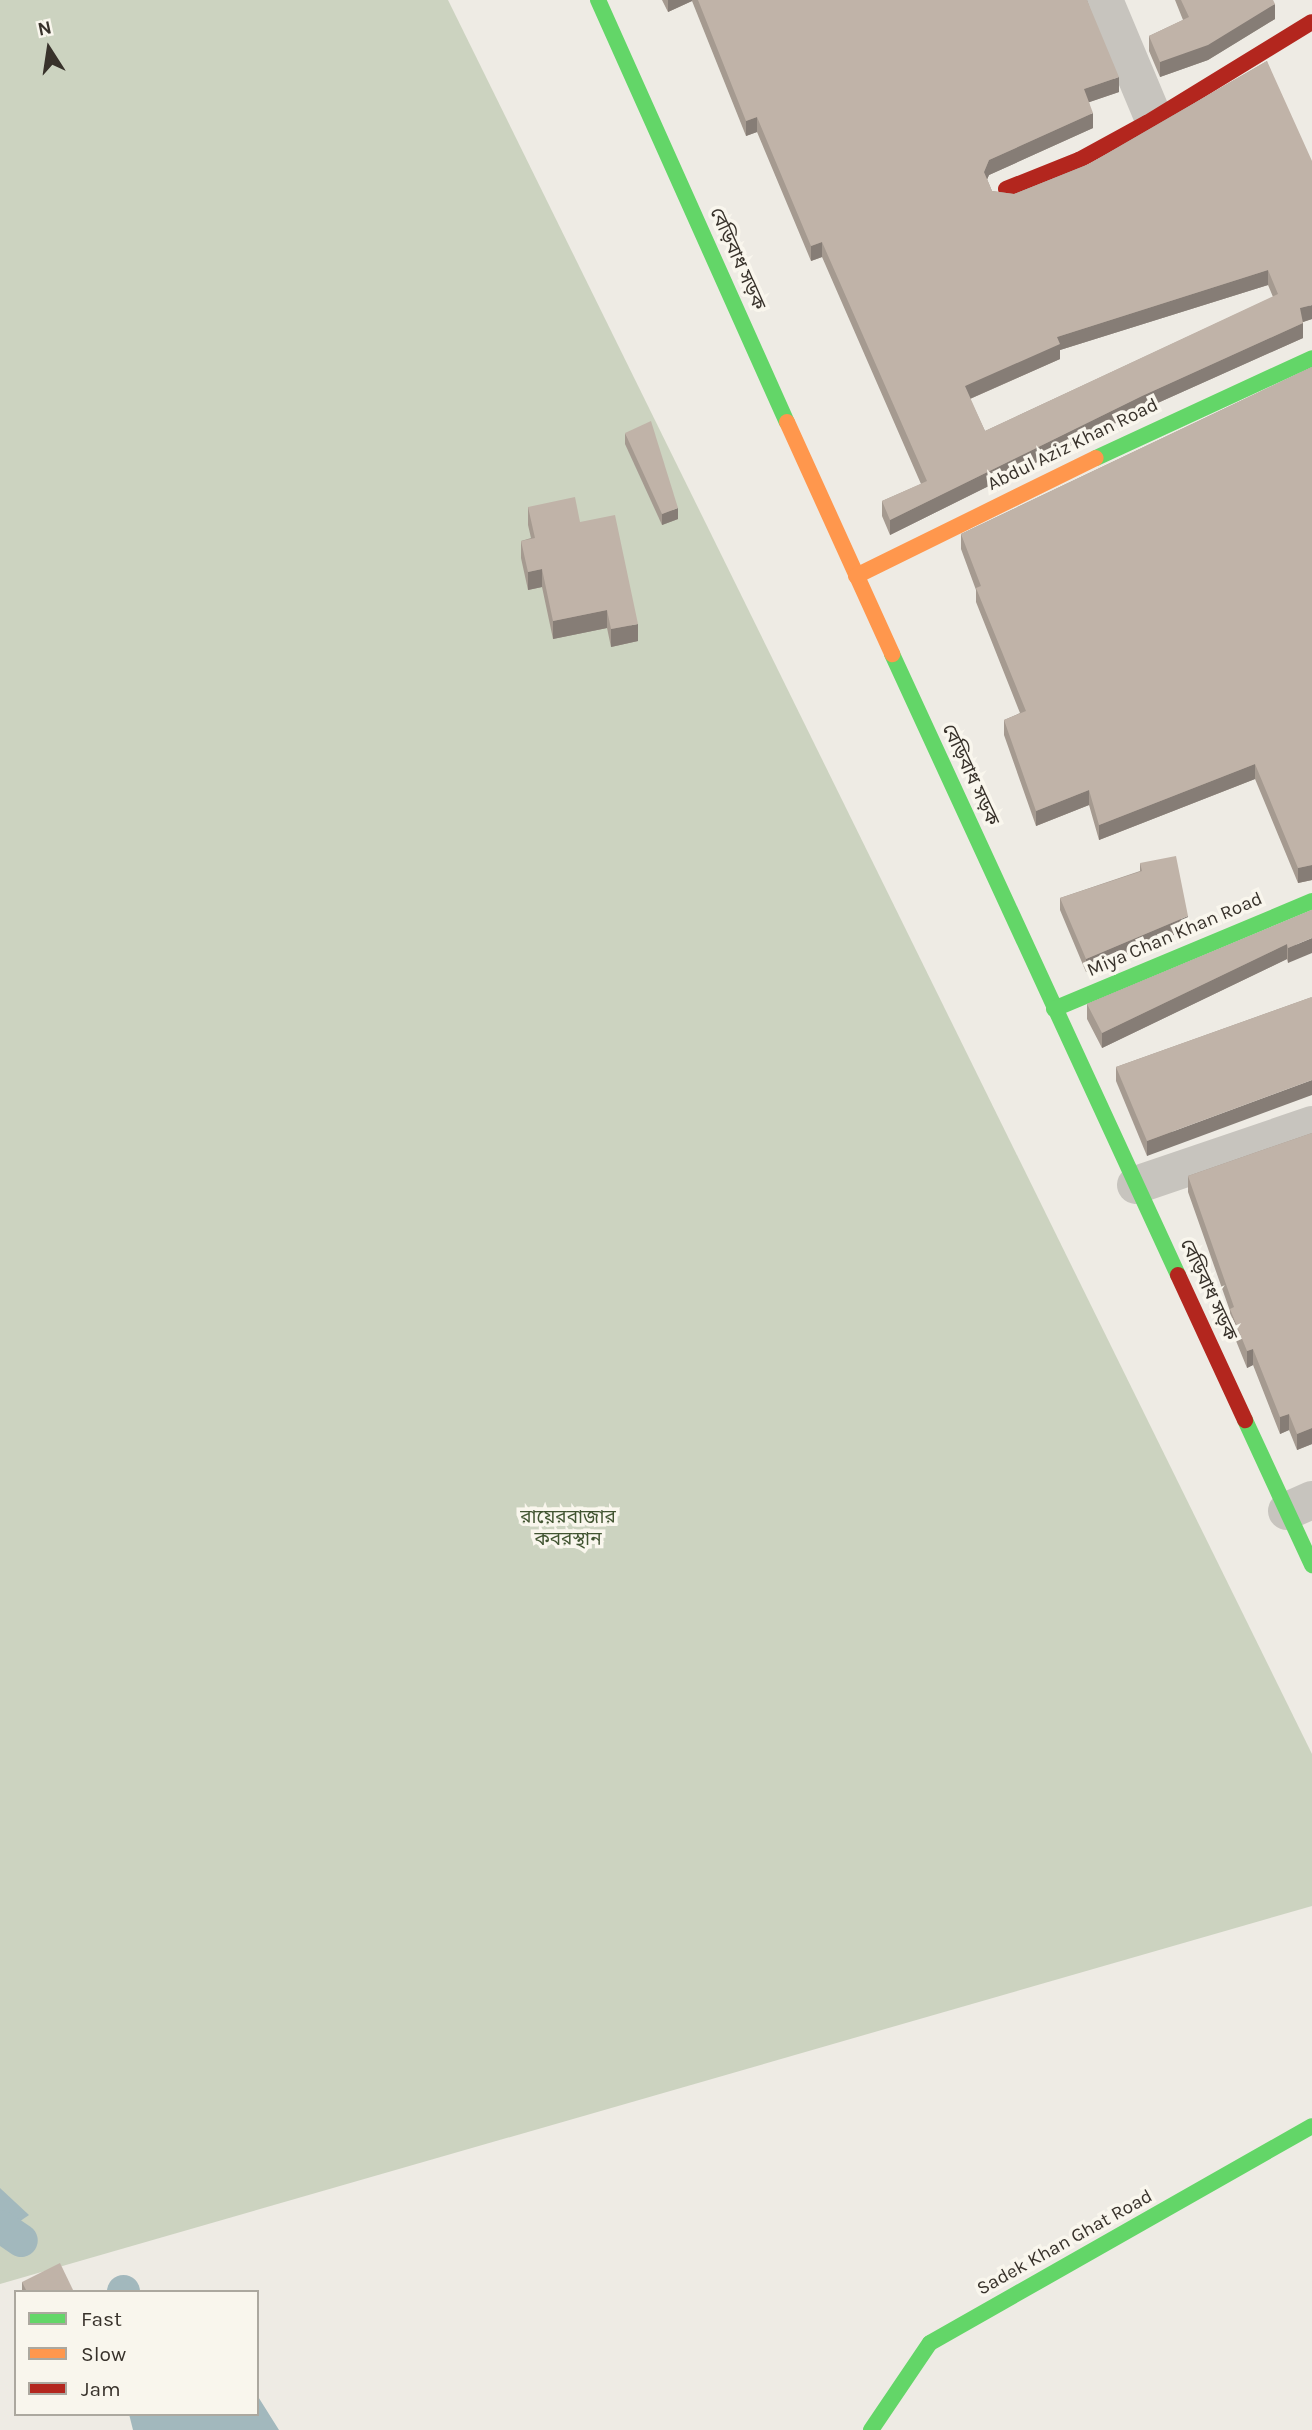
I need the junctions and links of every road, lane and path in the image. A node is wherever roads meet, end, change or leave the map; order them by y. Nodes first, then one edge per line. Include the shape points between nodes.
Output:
1 (598, 0) edge
2 (1104, 0) edge
3 (1312, 22) edge
4 (1153, 117) junction
5 (1006, 189) dead end
6 (1312, 358) edge
7 (856, 576) junction
8 (1312, 901) edge
9 (1054, 1009) junction
10 (1312, 1125) edge
11 (1136, 1185) junction
12 (1300, 1506) edge
13 (1312, 1564) edge
14 (1312, 2126) edge
15 (871, 2430) edge

1 - 7 main road, বেড়িবাধ সড়ক
2 - 4 street
3 - 4 main road
4 - 5 main road via 1079,160
6 - 7 main road, Abdul Aziz Khan Road via 1152,429
7 - 9 main road, বেড়িবাধ সড়ক
8 - 9 main road, Miya Chan Khan Road
9 - 11 main road, বেড়িবাধ সড়ক
10 - 11 street
11 - 12 main road, বেড়িবাধ সড়ক
12 - 13 main road, বেড়িবাধ সড়ক
14 - 15 main road, Sadek Khan Ghat Road via 930,2343

